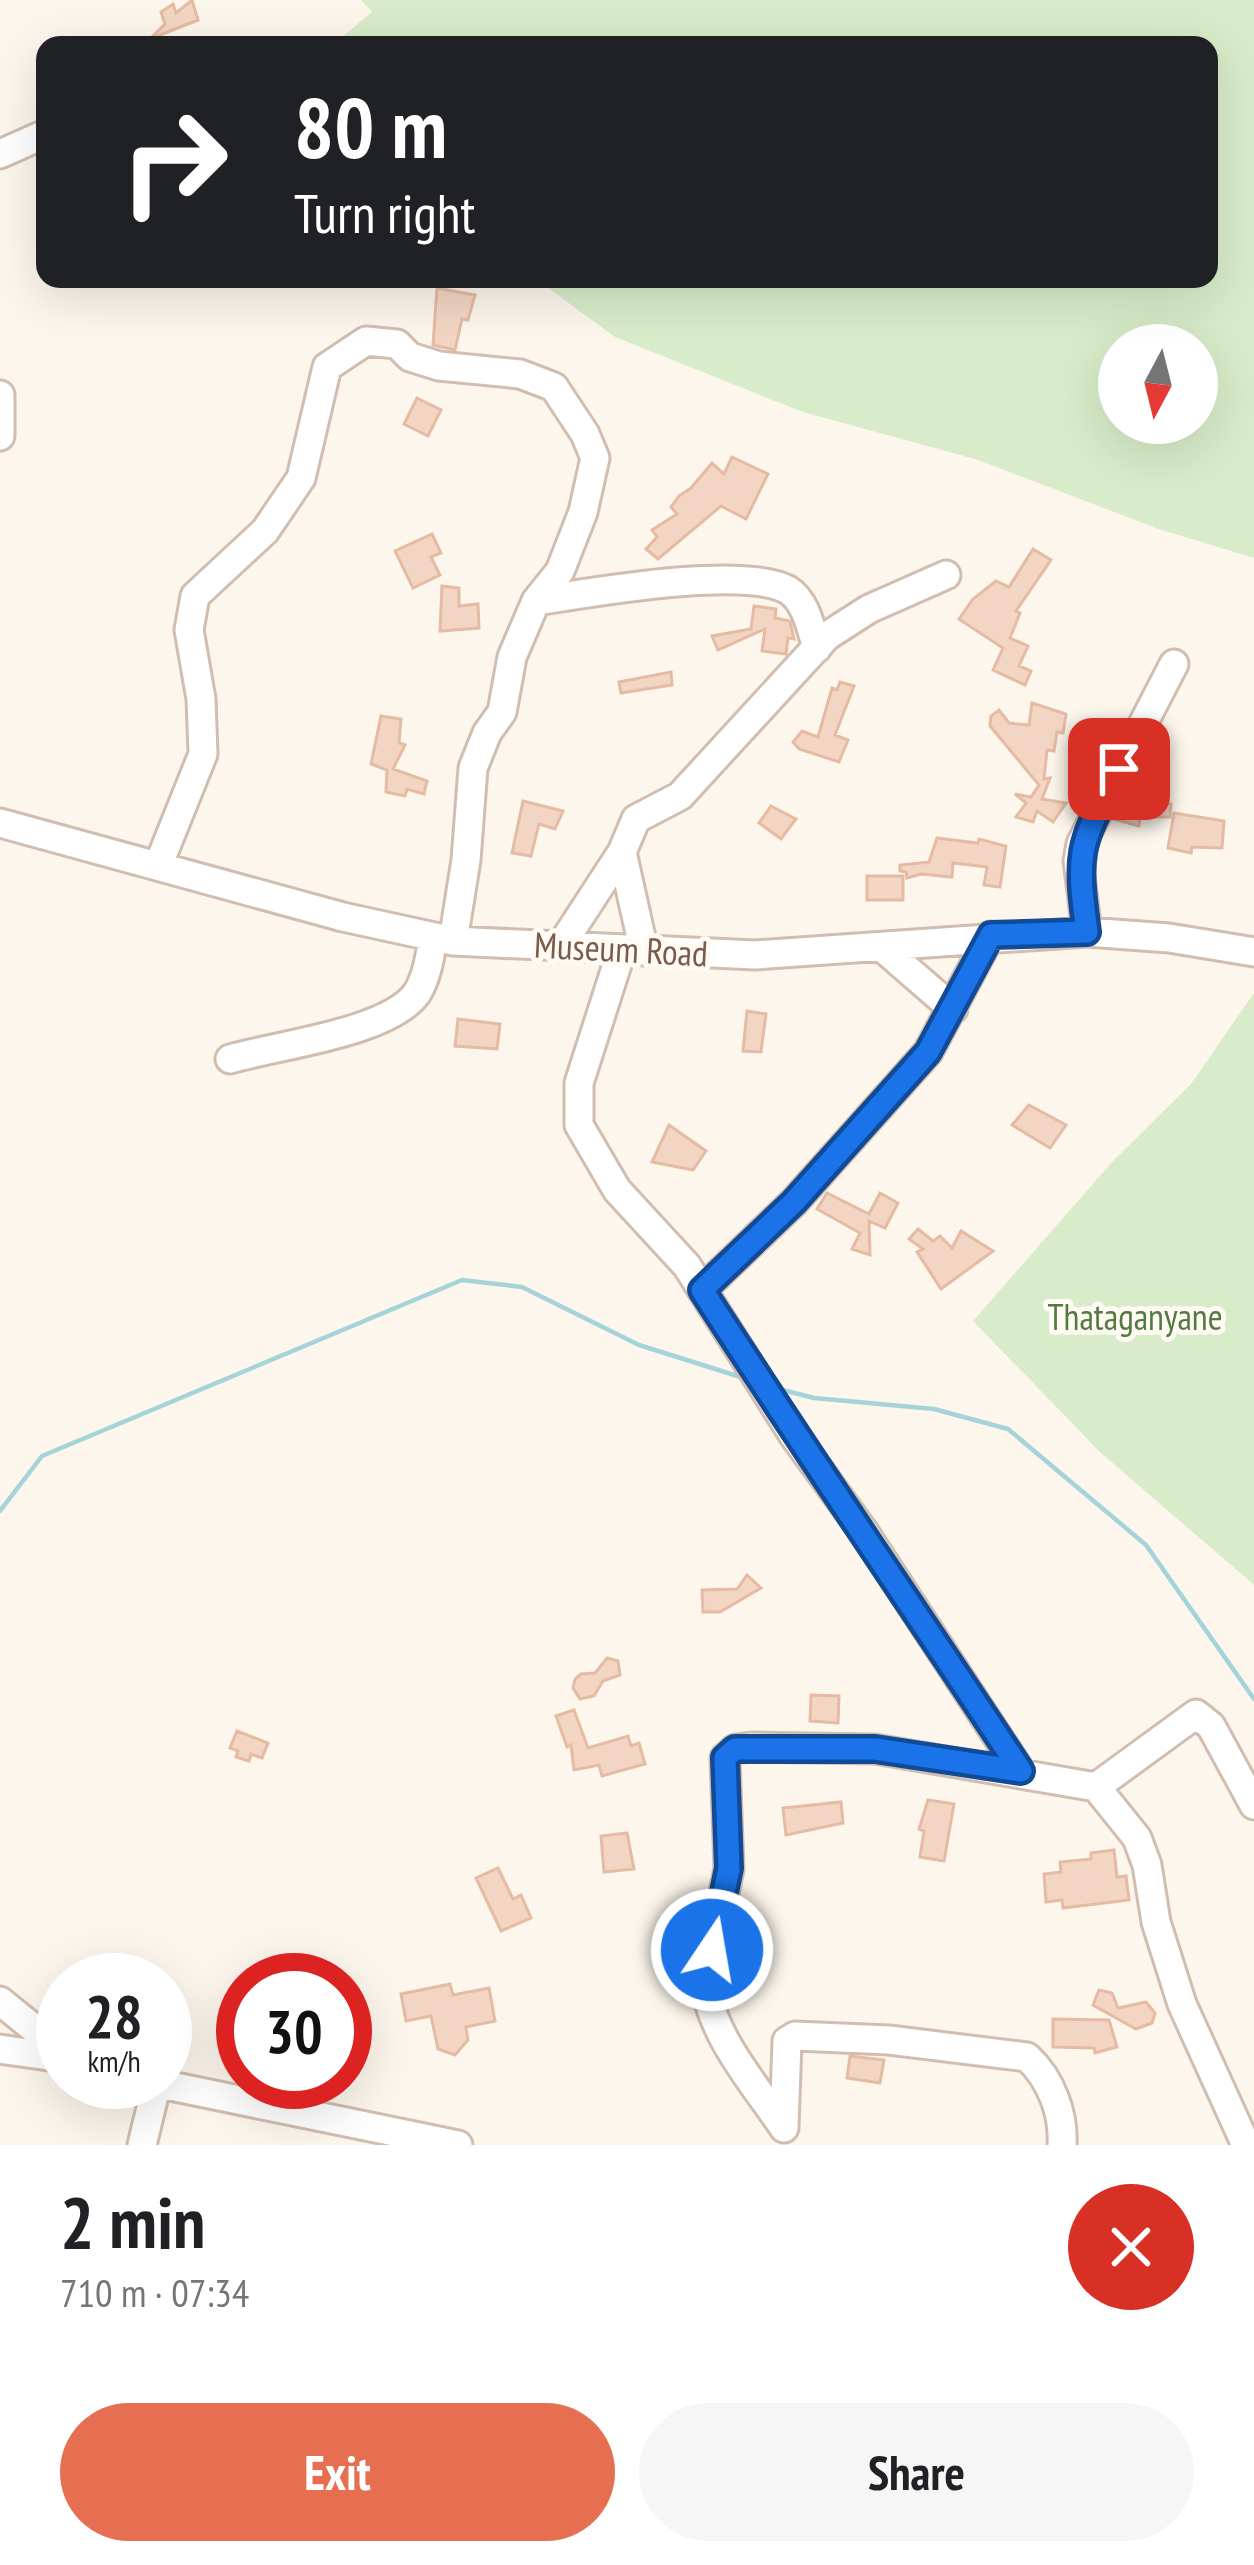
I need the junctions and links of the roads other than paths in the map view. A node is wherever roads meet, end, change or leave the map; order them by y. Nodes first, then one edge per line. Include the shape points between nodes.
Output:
1 (36, 138) edge
2 (0, 154) edge
3 (0, 395) edge
4 (0, 436) edge
5 (946, 575) dead end
6 (536, 601) junction
7 (817, 648) junction
8 (1174, 664) dead end
9 (0, 823) edge
10 (622, 852) junction
11 (158, 866) junction
12 (1087, 932) junction
13 (991, 935) junction
14 (443, 939) junction
15 (1252, 944) edge
16 (560, 947) junction
17 (884, 949) junction
18 (633, 950) junction
19 (953, 1009) junction
20 (230, 1059) dead end
21 (702, 1290) junction
22 (1021, 1771) junction
23 (1096, 1786) junction
24 (1254, 1805) edge
25 (0, 2001) edge
26 (36, 2032) edge
27 (0, 2049) edge
28 (36, 2052) edge
29 (192, 2091) edge
30 (149, 2109) edge
31 (784, 2136) edge
32 (142, 2145) edge
33 (458, 2145) edge
34 (1062, 2145) edge
35 (1246, 2145) edge

1 - 2 street
3 - 4 street
5 - 7 street via 869,609
6 - 7 street via 661,582 760,584 798,599
6 - 11 street via 560,571 594,465 560,393 520,374 439,366 382,342 366,341 327,367 301,478 265,531 195,596 189,630 203,754
6 - 14 street via 512,657 502,712 473,768 466,860
7 - 10 street via 680,796 636,819
8 - 12 street via 1081,844
9 - 11 street, Museum Road
10 - 16 street
10 - 18 street
11 - 14 street, Museum Road
12 - 13 street, Museum Road
12 - 15 street, Museum Road
13 - 17 street, Museum Road
13 - 19 street
14 - 16 street, Museum Road
14 - 20 street via 418,992 372,1024
16 - 18 street, Museum Road
17 - 18 street, Museum Road
17 - 19 street
18 - 21 street via 579,1083 579,1126 616,1190
19 - 21 street via 928,1052 794,1202
21 - 22 street
22 - 23 street
22 - 31 street via 875,1749 751,1747 725,1758 729,1868 707,1999
23 - 24 street via 1196,1714 1211,1726
23 - 35 street via 1138,1838 1182,2004
25 - 26 street
27 - 28 street
29 - 33 street
30 - 32 street
31 - 34 street via 787,2042 795,2036 1027,2057 1048,2084

